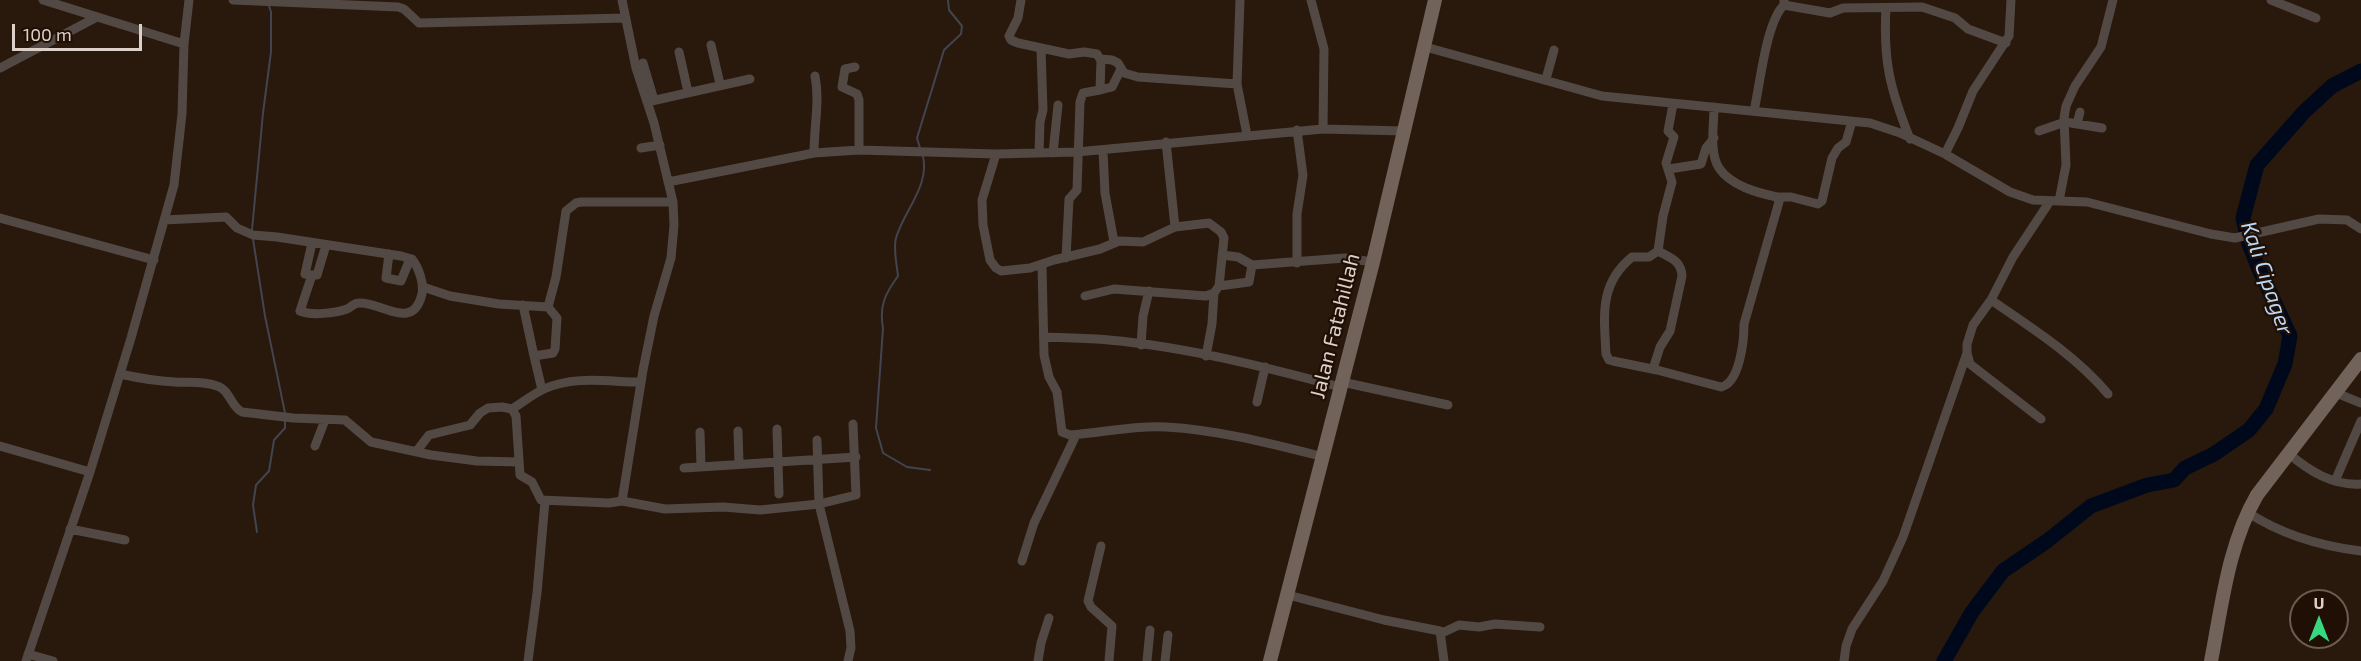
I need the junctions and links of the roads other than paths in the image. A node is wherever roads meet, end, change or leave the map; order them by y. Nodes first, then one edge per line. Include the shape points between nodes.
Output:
1 (43, 0) edge
2 (189, 0) edge
3 (232, 0) edge
4 (622, 0) edge
5 (1021, 0) edge
6 (1240, 0) edge
7 (1311, 0) edge
8 (1434, 0) edge
9 (2011, 0) edge
10 (2113, 0) edge
11 (2271, 0) edge
12 (270, 1) edge
13 (1784, 3) edge
14 (1886, 8) junction
15 (98, 17) junction
16 (625, 18) junction
17 (2316, 18) dead end
18 (2006, 43) junction
19 (184, 44) junction
20 (711, 45) dead end
21 (1422, 46) junction
22 (1041, 49) junction
23 (1554, 50) dead end
24 (679, 52) dead end
25 (1101, 60) junction
26 (643, 63) dead end
27 (855, 67) dead end
28 (0, 68) edge
29 (1121, 69) junction
30 (815, 76) dead end
31 (750, 79) dead end
32 (1546, 79) junction
33 (720, 84) junction
34 (1237, 84) junction
35 (1100, 90) junction
36 (688, 92) junction
37 (650, 101) junction
38 (1673, 104) junction
39 (1058, 105) dead end
40 (1714, 107) junction
41 (1754, 111) junction
42 (2080, 112) dead end
43 (1852, 121) junction
44 (2065, 122) junction
45 (2077, 124) junction
46 (2102, 128) dead end
47 (1323, 129) junction
48 (1298, 130) junction
49 (1403, 130) junction
50 (2040, 131) dead end
51 (1247, 135) junction
52 (1714, 138) junction
53 (1914, 140) junction
54 (1166, 142) junction
55 (660, 145) junction
56 (641, 148) dead end
57 (859, 150) junction
58 (1103, 151) junction
59 (1077, 152) junction
60 (814, 153) junction
61 (1039, 153) junction
62 (1053, 153) junction
63 (996, 154) junction
64 (1945, 154) junction
65 (1670, 169) junction
66 (668, 182) junction
67 (1777, 197) junction
68 (2054, 201) junction
69 (673, 202) junction
70 (0, 218) edge
71 (164, 220) junction
72 (1174, 227) junction
73 (2361, 229) edge
74 (1114, 242) junction
75 (312, 243) junction
76 (326, 245) junction
77 (1658, 251) junction
78 (389, 254) junction
79 (1222, 255) junction
80 (1066, 258) junction
81 (410, 259) junction
82 (154, 260) junction
83 (1373, 262) junction
84 (1298, 263) junction
85 (1252, 265) junction
86 (1041, 266) junction
87 (312, 275) junction
88 (423, 287) junction
89 (1216, 289) junction
90 (1149, 291) junction
91 (1085, 296) dead end
92 (1991, 300) junction
93 (523, 305) junction
94 (548, 307) junction
95 (1044, 337) junction
96 (1141, 345) junction
97 (1967, 353) junction
98 (534, 356) junction
99 (1206, 356) junction
100 (2361, 359) edge
101 (1264, 367) junction
102 (1653, 369) junction
103 (120, 374) junction
104 (641, 382) junction
105 (1341, 385) junction
106 (542, 390) junction
107 (2334, 392) junction
108 (2108, 394) dead end
109 (1257, 402) dead end
110 (2361, 403) edge
111 (1448, 405) dead end
112 (512, 409) junction
113 (2041, 419) dead end
114 (325, 420) junction
115 (2361, 421) edge
116 (854, 424) dead end
117 (777, 429) dead end
118 (738, 431) dead end
119 (700, 432) dead end
120 (1076, 435) junction
121 (817, 440) dead end
122 (0, 446) edge
123 (315, 446) dead end
124 (416, 452) junction
125 (2289, 453) junction
126 (856, 457) junction
127 (1324, 457) junction
128 (817, 460) junction
129 (519, 462) junction
130 (779, 462) junction
131 (739, 463) junction
132 (701, 465) junction
133 (684, 468) dead end
134 (90, 472) junction
135 (2335, 481) junction
136 (2361, 484) edge
137 (779, 494) dead end
138 (545, 501) junction
139 (622, 501) junction
140 (819, 504) junction
141 (2247, 512) junction
142 (70, 529) junction
143 (125, 540) dead end
144 (1101, 546) dead end
145 (2361, 551) edge
146 (1022, 561) dead end
147 (1288, 595) junction
148 (1049, 618) dead end
149 (1540, 627) dead end
150 (1150, 630) dead end
151 (1442, 633) junction
152 (1168, 635) dead end
153 (27, 658) edge
154 (53, 661) edge
155 (528, 661) edge
156 (848, 661) edge
157 (1038, 661) edge
158 (1109, 661) edge
159 (1148, 661) edge
160 (1165, 661) edge
161 (1270, 661) edge
162 (1444, 661) edge
163 (1844, 661) edge
164 (2211, 661) edge

1 - 15 street
2 - 19 street
3 - 12 street
4 - 16 street
5 - 22 street via 1009,36
6 - 34 street
7 - 47 street via 1324,49
8 - 21 street, Jalan Fatahillah
9 - 18 street via 2011,26
10 - 44 street via 2101,47 2074,86
11 - 17 street
12 - 16 street via 398,7 419,23
13 - 14 street via 1830,13 1843,8
13 - 41 street via 1769,37
14 - 18 street via 1916,6 1938,10 1968,29
14 - 53 street via 1886,66 1895,102
15 - 19 street
15 - 28 street
16 - 37 street via 636,68
18 - 64 street via 1973,91
19 - 71 street via 174,185
20 - 33 street
21 - 32 street
21 - 49 street, Jalan Fatahillah
22 - 25 street via 1092,53
22 - 61 street
23 - 32 street
24 - 36 street
25 - 29 street via 1112,60
25 - 35 street
26 - 37 street
27 - 57 street via 845,69 842,87 857,94 859,100
29 - 34 street via 1138,77
29 - 35 street via 1112,87
30 - 60 street via 818,106
31 - 33 street
32 - 38 street via 1602,96
33 - 36 street
34 - 51 street
35 - 59 street via 1083,93
36 - 37 street
37 - 55 street
38 - 40 street
38 - 65 street via 1668,129 1674,136 1666,163
39 - 62 street
40 - 41 street
40 - 52 street
41 - 43 street
42 - 45 street
43 - 53 street via 1886,127
43 - 67 street via 1846,142 1832,158 1822,201
44 - 45 street
44 - 50 street
44 - 68 street via 2066,165
45 - 46 street
47 - 48 street
47 - 49 street
48 - 51 street
48 - 84 street via 1303,175
49 - 83 street, Jalan Fatahillah
51 - 54 street
52 - 65 street via 1701,164
52 - 67 street via 1718,167 1726,175 1755,193
53 - 64 street
54 - 58 street
54 - 72 street
55 - 56 street
55 - 66 street
57 - 60 street
57 - 63 street
58 - 59 street
58 - 74 street via 1105,193
59 - 62 street
59 - 80 street via 1077,190 1069,199
60 - 66 street
61 - 62 street
61 - 63 street
63 - 86 street via 982,200 990,260 1001,271
64 - 68 street via 2010,192 2033,200
65 - 77 street via 1672,182
66 - 69 street
67 - 102 street via 1779,207 1744,324 1745,335 1732,382 1721,387
68 - 73 street via 2087,202 2235,238 2336,218
68 - 92 street via 2013,256
69 - 94 street via 581,202 571,206 564,217
69 - 104 street via 671,258
70 - 82 street
71 - 75 street via 226,217 251,235
71 - 82 street
72 - 74 street via 1143,242
72 - 79 street via 1209,223 1224,238
74 - 80 street
75 - 76 street
75 - 87 street via 305,274
76 - 78 street
76 - 87 street via 319,271
77 - 102 street via 1682,267 1682,276 1670,331
77 - 102 street via 1649,257 1633,256 1625,263 1607,291 1604,307 1607,357
78 - 81 street
78 - 81 street via 386,278 401,281
79 - 85 street via 1238,257
79 - 89 street
80 - 86 street
81 - 88 street
82 - 103 street
83 - 84 street via 1345,258
83 - 105 street, Jalan Fatahillah
84 - 85 street
85 - 89 street via 1249,282
86 - 95 street
87 - 88 street via 300,309 304,313 340,310 362,303 412,313 418,308
88 - 93 street via 450,296
89 - 90 street via 1206,296
89 - 99 street
90 - 91 street via 1114,289
90 - 96 street
92 - 97 street via 1973,325
92 - 108 street via 2075,360
93 - 94 street
93 - 98 street
94 - 98 street via 556,318 555,350
95 - 96 street
95 - 120 street via 1044,355 1057,392 1061,429
96 - 99 street
97 - 113 street via 1970,364
97 - 163 street via 1904,537 1883,581 1852,629
98 - 106 street
99 - 101 street
100 - 107 street
101 - 105 street
101 - 109 street
103 - 114 street via 218,386 238,411
103 - 134 street
104 - 106 street via 593,380
104 - 139 street
105 - 111 street
105 - 127 street, Jalan Fatahillah
106 - 112 street
107 - 110 street
107 - 125 street
112 - 124 street via 488,408 470,425 429,435
112 - 129 street via 516,416
114 - 123 street
114 - 124 street via 345,420 371,442
115 - 135 street
116 - 126 street
117 - 130 street
118 - 131 street
119 - 132 street
120 - 127 street via 1165,426 1256,440
120 - 146 street via 1034,523
121 - 128 street
122 - 134 street
124 - 129 street via 477,461
125 - 135 street via 2312,471
125 - 141 street
126 - 128 street
126 - 140 street via 856,495
127 - 147 street, Jalan Fatahillah
128 - 130 street
128 - 140 street
129 - 138 street via 520,476 532,482 537,495
130 - 131 street
130 - 137 street
131 - 132 street
132 - 133 street
134 - 142 street
135 - 136 street
138 - 139 street
138 - 155 street
139 - 140 street via 665,510 760,510
140 - 156 street via 850,631
141 - 145 street via 2281,532
141 - 164 street via 2235,547
142 - 143 street
142 - 153 street
144 - 158 street via 1088,601 1112,626
147 - 151 street
147 - 161 street, Jalan Fatahillah
148 - 157 street
149 - 151 street via 1459,625
150 - 159 street
151 - 162 street
152 - 160 street
153 - 154 street

